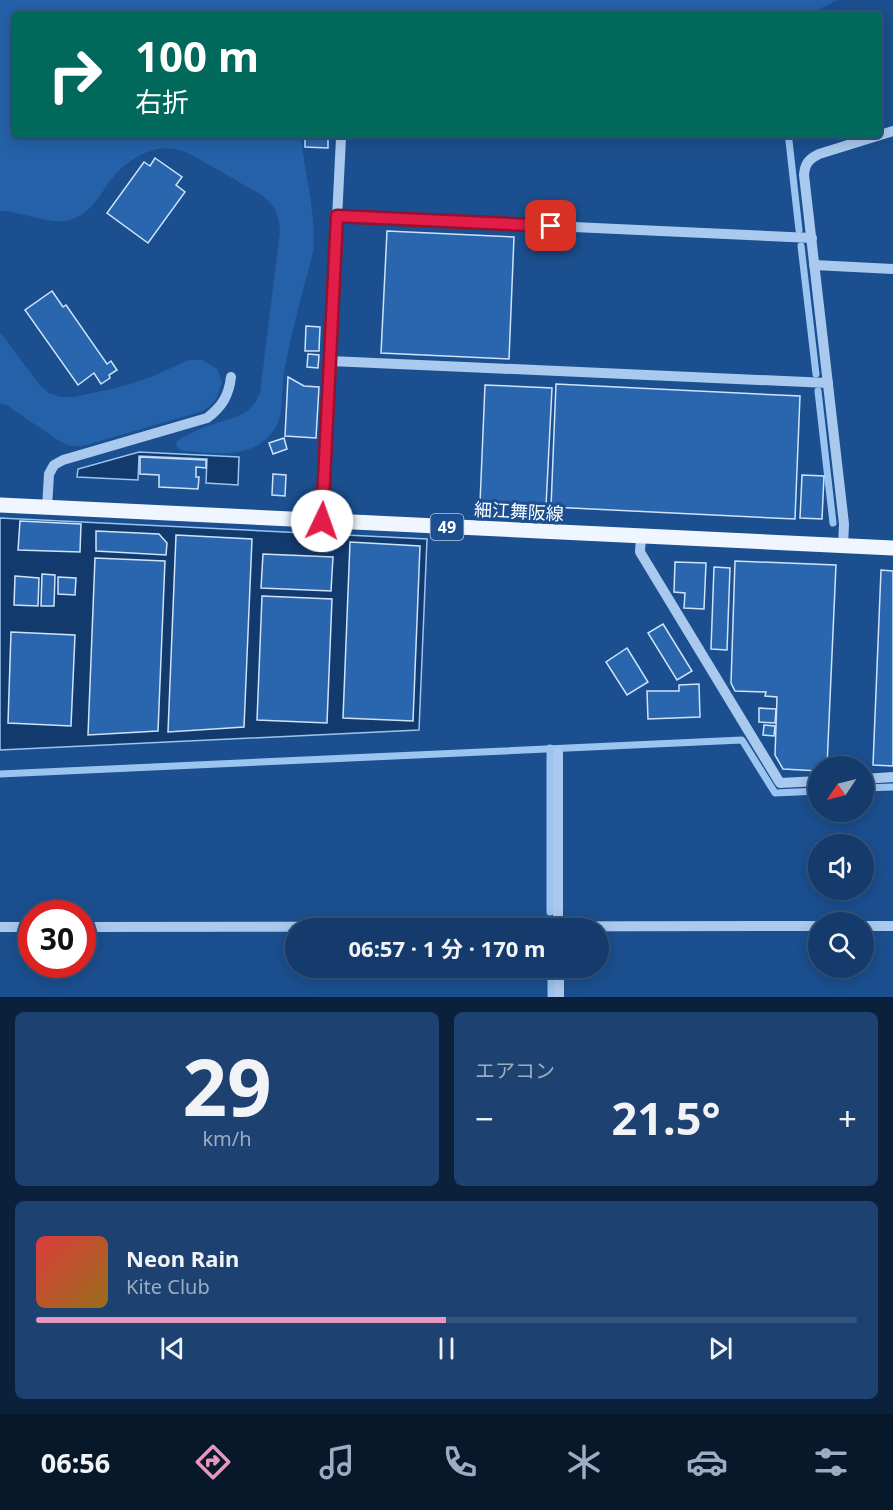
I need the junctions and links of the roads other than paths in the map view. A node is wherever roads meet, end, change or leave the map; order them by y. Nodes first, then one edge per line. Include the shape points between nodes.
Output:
1 (341, 138) dead end
2 (871, 138) edge
3 (337, 216) junction
4 (812, 238) junction
5 (814, 265) junction
6 (893, 269) edge
7 (330, 361) junction
8 (231, 376) dead end
9 (828, 383) junction
10 (0, 505) edge
11 (47, 508) junction
12 (322, 521) junction
13 (641, 536) junction
14 (843, 546) junction
15 (893, 548) edge
16 (558, 753) dead end
17 (893, 777) edge
18 (874, 778) edge
19 (808, 782) edge
20 (558, 918) edge
21 (808, 926) edge
22 (874, 926) edge
23 (893, 926) edge
24 (0, 927) edge
25 (18, 927) edge
26 (96, 927) edge
27 (285, 927) edge
28 (609, 927) edge
29 (558, 978) edge
30 (559, 997) edge

1 - 3 street
2 - 4 street via 810,158 805,165
3 - 4 street
3 - 7 street
4 - 5 street
5 - 6 street
5 - 9 street
7 - 9 street
7 - 12 street
8 - 11 street via 225,401 207,418 54,465 49,474
9 - 14 street via 844,524
10 - 11 main road, 細江舞阪線 / 49
11 - 12 main road, 細江舞阪線 / 49
12 - 13 main road, 細江舞阪線 / 49
13 - 14 main road, 細江舞阪線 / 49
13 - 19 street via 640,552 780,783
14 - 15 main road, 細江舞阪線 / 49
16 - 20 street
17 - 18 street
21 - 28 street
22 - 23 street
24 - 25 street
26 - 27 street
29 - 30 street

